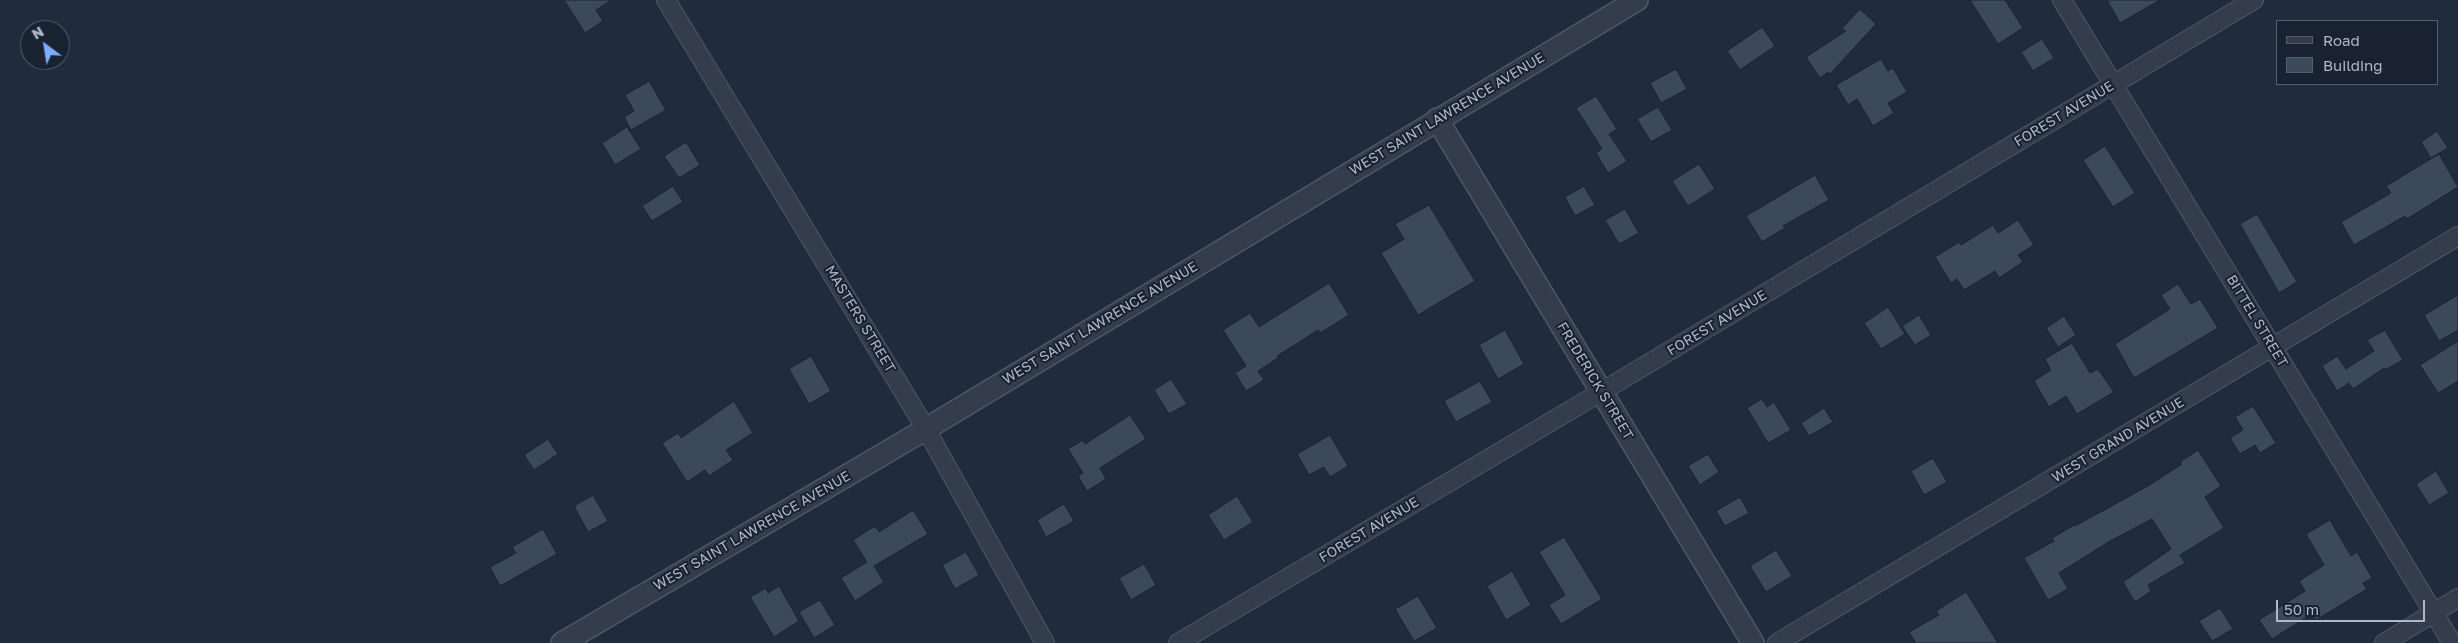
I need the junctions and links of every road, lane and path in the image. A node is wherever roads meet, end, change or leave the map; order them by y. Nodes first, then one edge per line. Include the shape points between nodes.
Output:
1 (666, 0) edge
2 (1637, 0) edge
3 (2062, 0) edge
4 (2254, 0) edge
5 (2113, 85) junction
6 (1438, 119) junction
7 (2458, 236) edge
8 (2273, 348) junction
9 (1601, 392) junction
10 (926, 429) junction
11 (2458, 598) edge
12 (2434, 613) junction
13 (562, 643) edge
14 (1045, 643) edge
15 (1178, 643) edge
16 (1753, 643) edge
17 (1776, 643) edge
18 (2384, 643) edge
19 (2452, 643) edge

1 - 10 street, MASTERS STREET
2 - 6 street, WEST SAINT LAWRENCE AVENUE
3 - 5 street, BITTEL STREET
4 - 5 street, FOREST AVENUE
5 - 8 street, BITTEL STREET
5 - 9 street, FOREST AVENUE
6 - 9 street, FREDERICK STREET
6 - 10 street, WEST SAINT LAWRENCE AVENUE
7 - 8 street, WEST GRAND AVENUE
8 - 12 street, BITTEL STREET
8 - 17 street, WEST GRAND AVENUE
9 - 15 street, FOREST AVENUE
9 - 16 street, FREDERICK STREET
10 - 13 street, WEST SAINT LAWRENCE AVENUE
10 - 14 street, MASTERS STREET
11 - 12 street
12 - 18 street
12 - 19 street, BITTEL STREET

